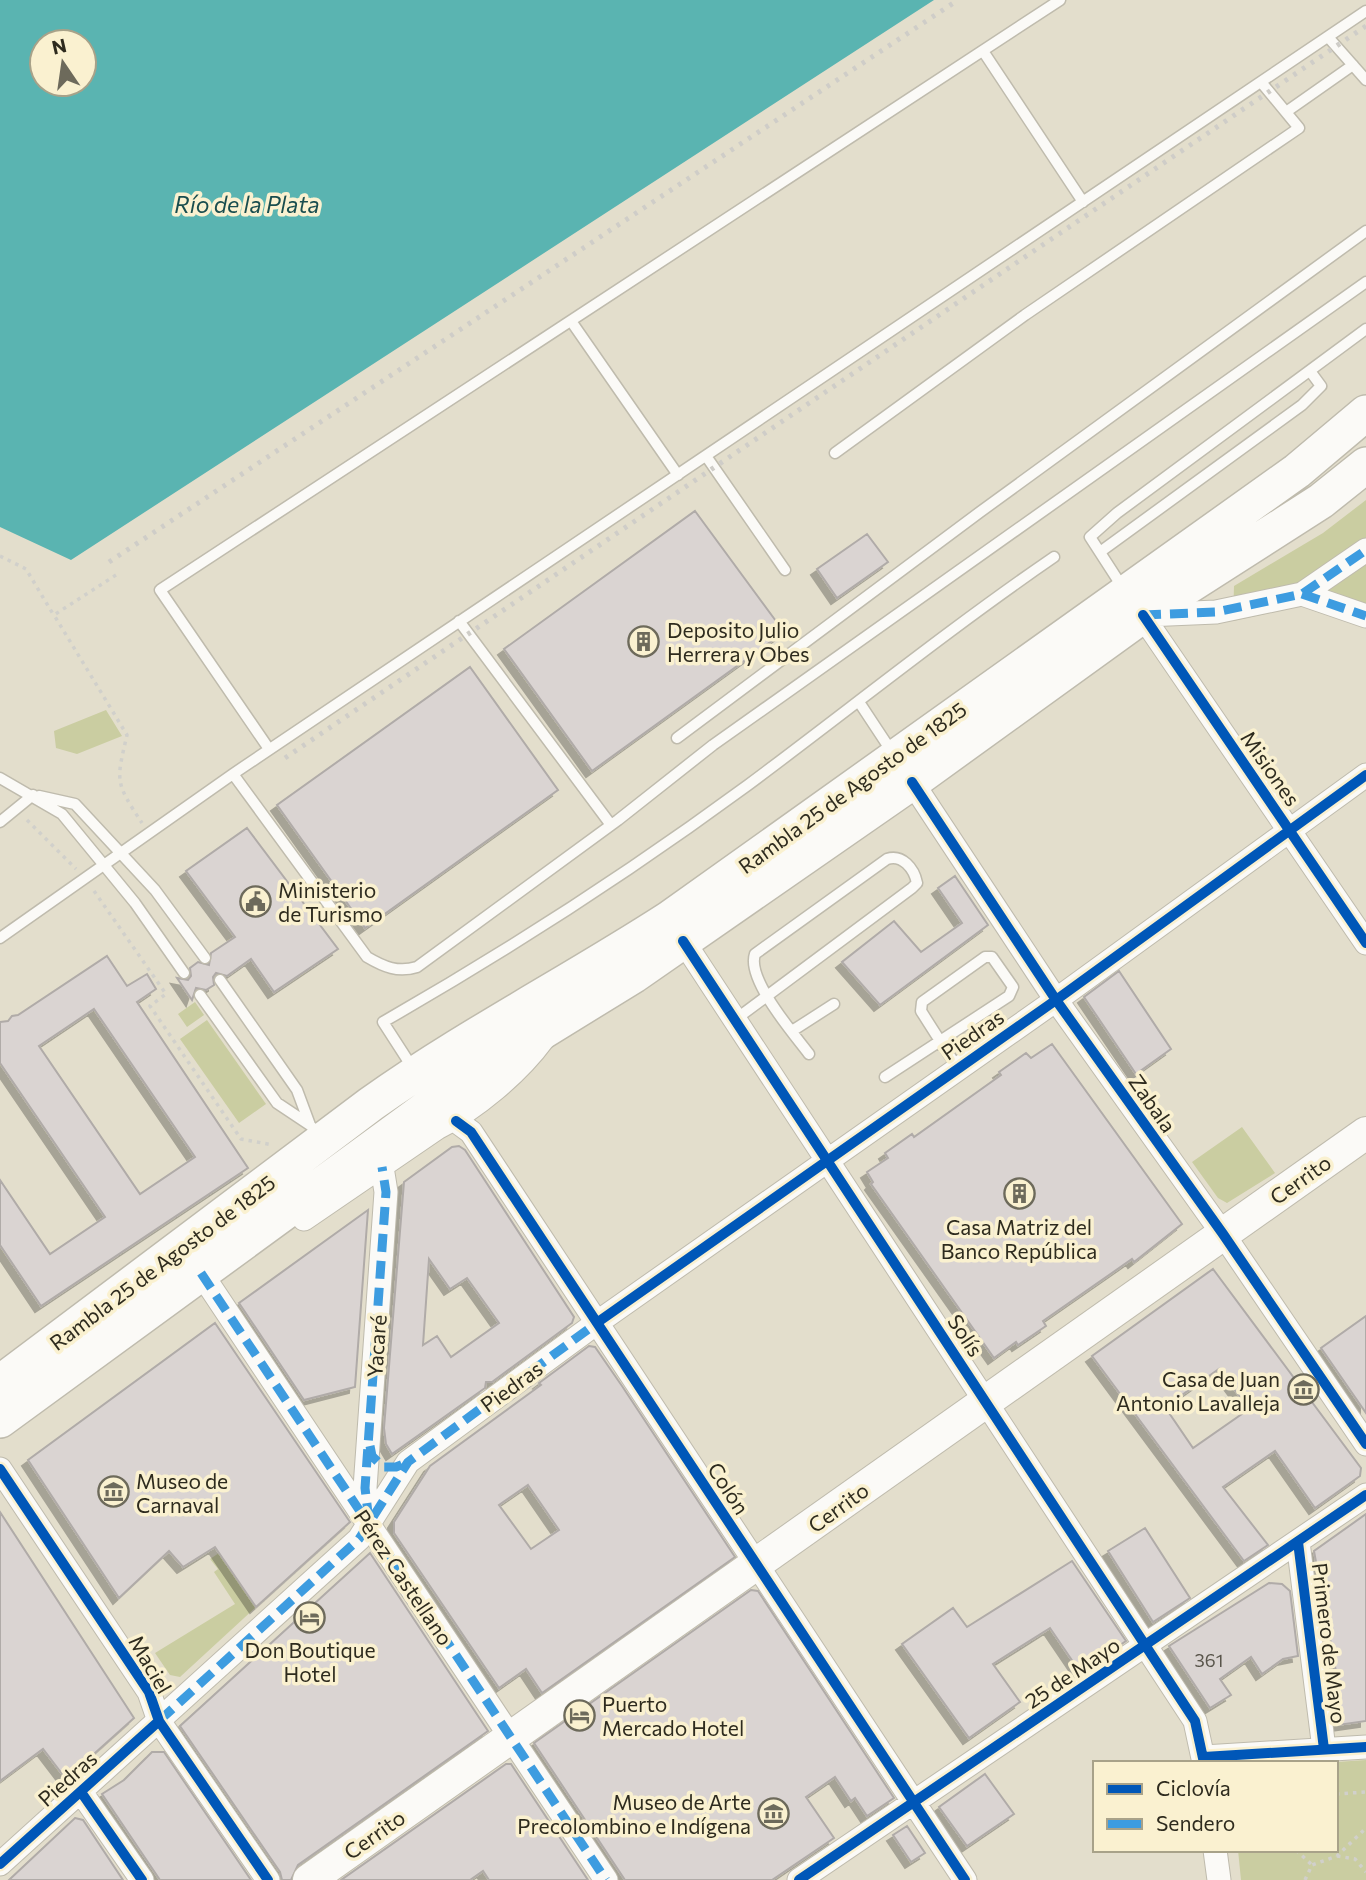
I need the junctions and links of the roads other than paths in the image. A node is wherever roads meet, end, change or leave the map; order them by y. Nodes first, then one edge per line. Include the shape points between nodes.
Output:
1 (1060, 0) edge
2 (1366, 11) edge
3 (1328, 37) junction
4 (983, 51) junction
5 (1353, 65) junction
6 (1366, 80) edge
7 (1261, 82) junction
8 (1286, 112) junction
9 (1083, 202) junction
10 (1366, 231) edge
11 (1366, 282) edge
12 (571, 321) junction
13 (1366, 329) edge
14 (1310, 371) junction
15 (1364, 420) edge
16 (835, 453) dead end
17 (706, 456) junction
18 (1366, 465) edge
19 (678, 475) junction
20 (1366, 550) edge
21 (1100, 552) junction
22 (1054, 557) dead end
23 (785, 570) dead end
24 (1302, 594) junction
25 (1134, 603) junction
26 (1366, 617) edge
27 (459, 621) junction
28 (859, 702) junction
29 (677, 738) dead end
30 (270, 749) junction
31 (903, 769) junction
32 (233, 774) junction
33 (1366, 775) edge
34 (0, 778) edge
35 (33, 795) junction
36 (0, 822) edge
37 (611, 825) junction
38 (1291, 830) junction
39 (118, 849) junction
40 (104, 866) junction
41 (676, 930) junction
42 (0, 938) edge
43 (1366, 943) edge
44 (205, 958) dead end
45 (184, 972) dead end
46 (220, 980) dead end
47 (200, 995) dead end
48 (768, 998) junction
49 (1056, 999) junction
50 (834, 1004) dead end
51 (736, 1019) junction
52 (555, 1022) junction
53 (792, 1031) junction
54 (940, 1040) junction
55 (809, 1055) dead end
56 (958, 1068) junction
57 (416, 1072) junction
58 (885, 1077) dead end
59 (456, 1121) junction
60 (317, 1133) junction
61 (1366, 1133) edge
62 (377, 1158) junction
63 (828, 1158) junction
64 (1223, 1234) junction
65 (201, 1273) junction
66 (153, 1307) junction
67 (598, 1322) junction
68 (0, 1383) edge
69 (986, 1401) junction
70 (0, 1420) edge
71 (369, 1438) junction
72 (1366, 1444) edge
73 (408, 1462) junction
74 (0, 1469) edge
75 (1366, 1495) edge
76 (369, 1525) junction
77 (1298, 1542) junction
78 (757, 1565) junction
79 (1146, 1645) junction
80 (159, 1721) junction
81 (512, 1738) junction
82 (1366, 1746) edge
83 (1324, 1749) junction
84 (1204, 1760) edge
85 (81, 1792) junction
86 (914, 1802) junction
87 (1215, 1852) edge
88 (0, 1864) edge
89 (142, 1880) edge
90 (268, 1880) edge
91 (309, 1880) edge
92 (607, 1880) edge
93 (799, 1880) edge
94 (965, 1880) edge
95 (1219, 1880) edge

1 - 4 lane
2 - 3 lane
3 - 5 lane
3 - 7 lane
4 - 9 lane
4 - 12 lane
5 - 6 lane
5 - 8 lane
7 - 8 lane
7 - 9 lane
8 - 16 lane via 1299,128 1025,315
9 - 17 lane
10 - 29 lane
11 - 37 lane via 713,745
12 - 19 lane
12 - 30 lane via 160,590
13 - 14 lane
14 - 21 lane via 1117,513 1090,537
14 - 21 lane via 1321,386 1302,405
15 - 25 main road, Rambla 25 de Agosto de 1825
17 - 19 lane
17 - 23 lane
18 - 25 main road, Rambla 25 de Agosto de 1825 via 1321,501
19 - 27 lane
20 - 24 street
21 - 25 lane
22 - 28 lane
24 - 25 street via 1216,612
24 - 26 street
25 - 31 main road, Rambla 25 de Agosto de 1825
25 - 38 street, Misiones
27 - 30 lane
27 - 37 lane
28 - 31 lane
28 - 57 lane via 564,913 383,1022
30 - 32 lane
31 - 41 main road, Rambla 25 de Agosto de 1825
31 - 49 street, Zabala
32 - 37 lane via 358,947 378,964 398,970 417,967
32 - 39 lane
33 - 38 street, Piedras
34 - 35 lane
35 - 36 lane
35 - 39 lane via 75,804
35 - 40 lane via 62,814
38 - 43 street, Misiones
38 - 49 street, Piedras
39 - 40 lane
39 - 44 lane
40 - 42 lane
40 - 45 lane
41 - 51 street, Solís
41 - 52 main road, Rambla 25 de Agosto de 1825 via 634,975
41 - 57 main road, Rambla 25 de Agosto de 1825
46 - 60 lane via 297,1090
47 - 60 lane via 277,1103
48 - 48 lane via 917,883 902,859 887,859 755,954 753,967
48 - 51 lane
48 - 53 lane
49 - 56 street, Piedras
49 - 64 street, Zabala
50 - 53 lane
51 - 63 street, Solís
52 - 59 street, Rambla 25 de Agosto de 1825 via 524,1064
52 - 62 main road, Rambla 25 de Agosto de 1825 via 475,1073
53 - 55 lane
54 - 54 lane via 921,1011 922,1002 985,957 992,957 1013,992
54 - 56 lane
54 - 58 lane
56 - 63 street, Piedras
57 - 60 main road, Rambla 25 de Agosto de 1825
59 - 62 street, Rambla 25 de Agosto de 1825
59 - 67 street, Colón via 471,1132
60 - 62 street
60 - 66 street, Rambla 25 de Agosto de 1825 via 321,1157 311,1172 168,1287
60 - 68 main road, Rambla 25 de Agosto de 1825
61 - 64 street, Cerrito
62 - 65 main road, Rambla 25 de Agosto de 1825 via 264,1227
62 - 71 street, Yacaré via 386,1192
63 - 67 street, Piedras
63 - 69 street, Solís
64 - 69 street, Cerrito
64 - 72 street, Zabala
65 - 66 main road, Rambla 25 de Agosto de 1825
65 - 76 street, Pérez Castellano
66 - 70 main road, Rambla 25 de Agosto de 1825
67 - 73 street, Piedras
67 - 78 street, Colón
69 - 78 street, Cerrito
69 - 79 street, Solís
71 - 73 street via 372,1456 383,1467
71 - 76 street, Yacaré via 365,1488
73 - 76 street, Piedras
74 - 80 street, Maciel via 149,1692
75 - 77 street, 25 de Mayo
76 - 80 street, Piedras
76 - 81 street, Pérez Castellano
77 - 79 street, 25 de Mayo
77 - 83 street, Primero de Mayo
78 - 81 street, Cerrito
78 - 86 street, Colón
79 - 84 street, Solís via 1195,1721
79 - 86 street, 25 de Mayo
80 - 85 street, Piedras
80 - 90 street, Maciel
81 - 91 street, Cerrito
81 - 92 street, Pérez Castellano
82 - 83 street
83 - 84 street
85 - 88 street, Piedras
85 - 89 street
86 - 93 street, 25 de Mayo
86 - 94 street, Colón
87 - 95 street

